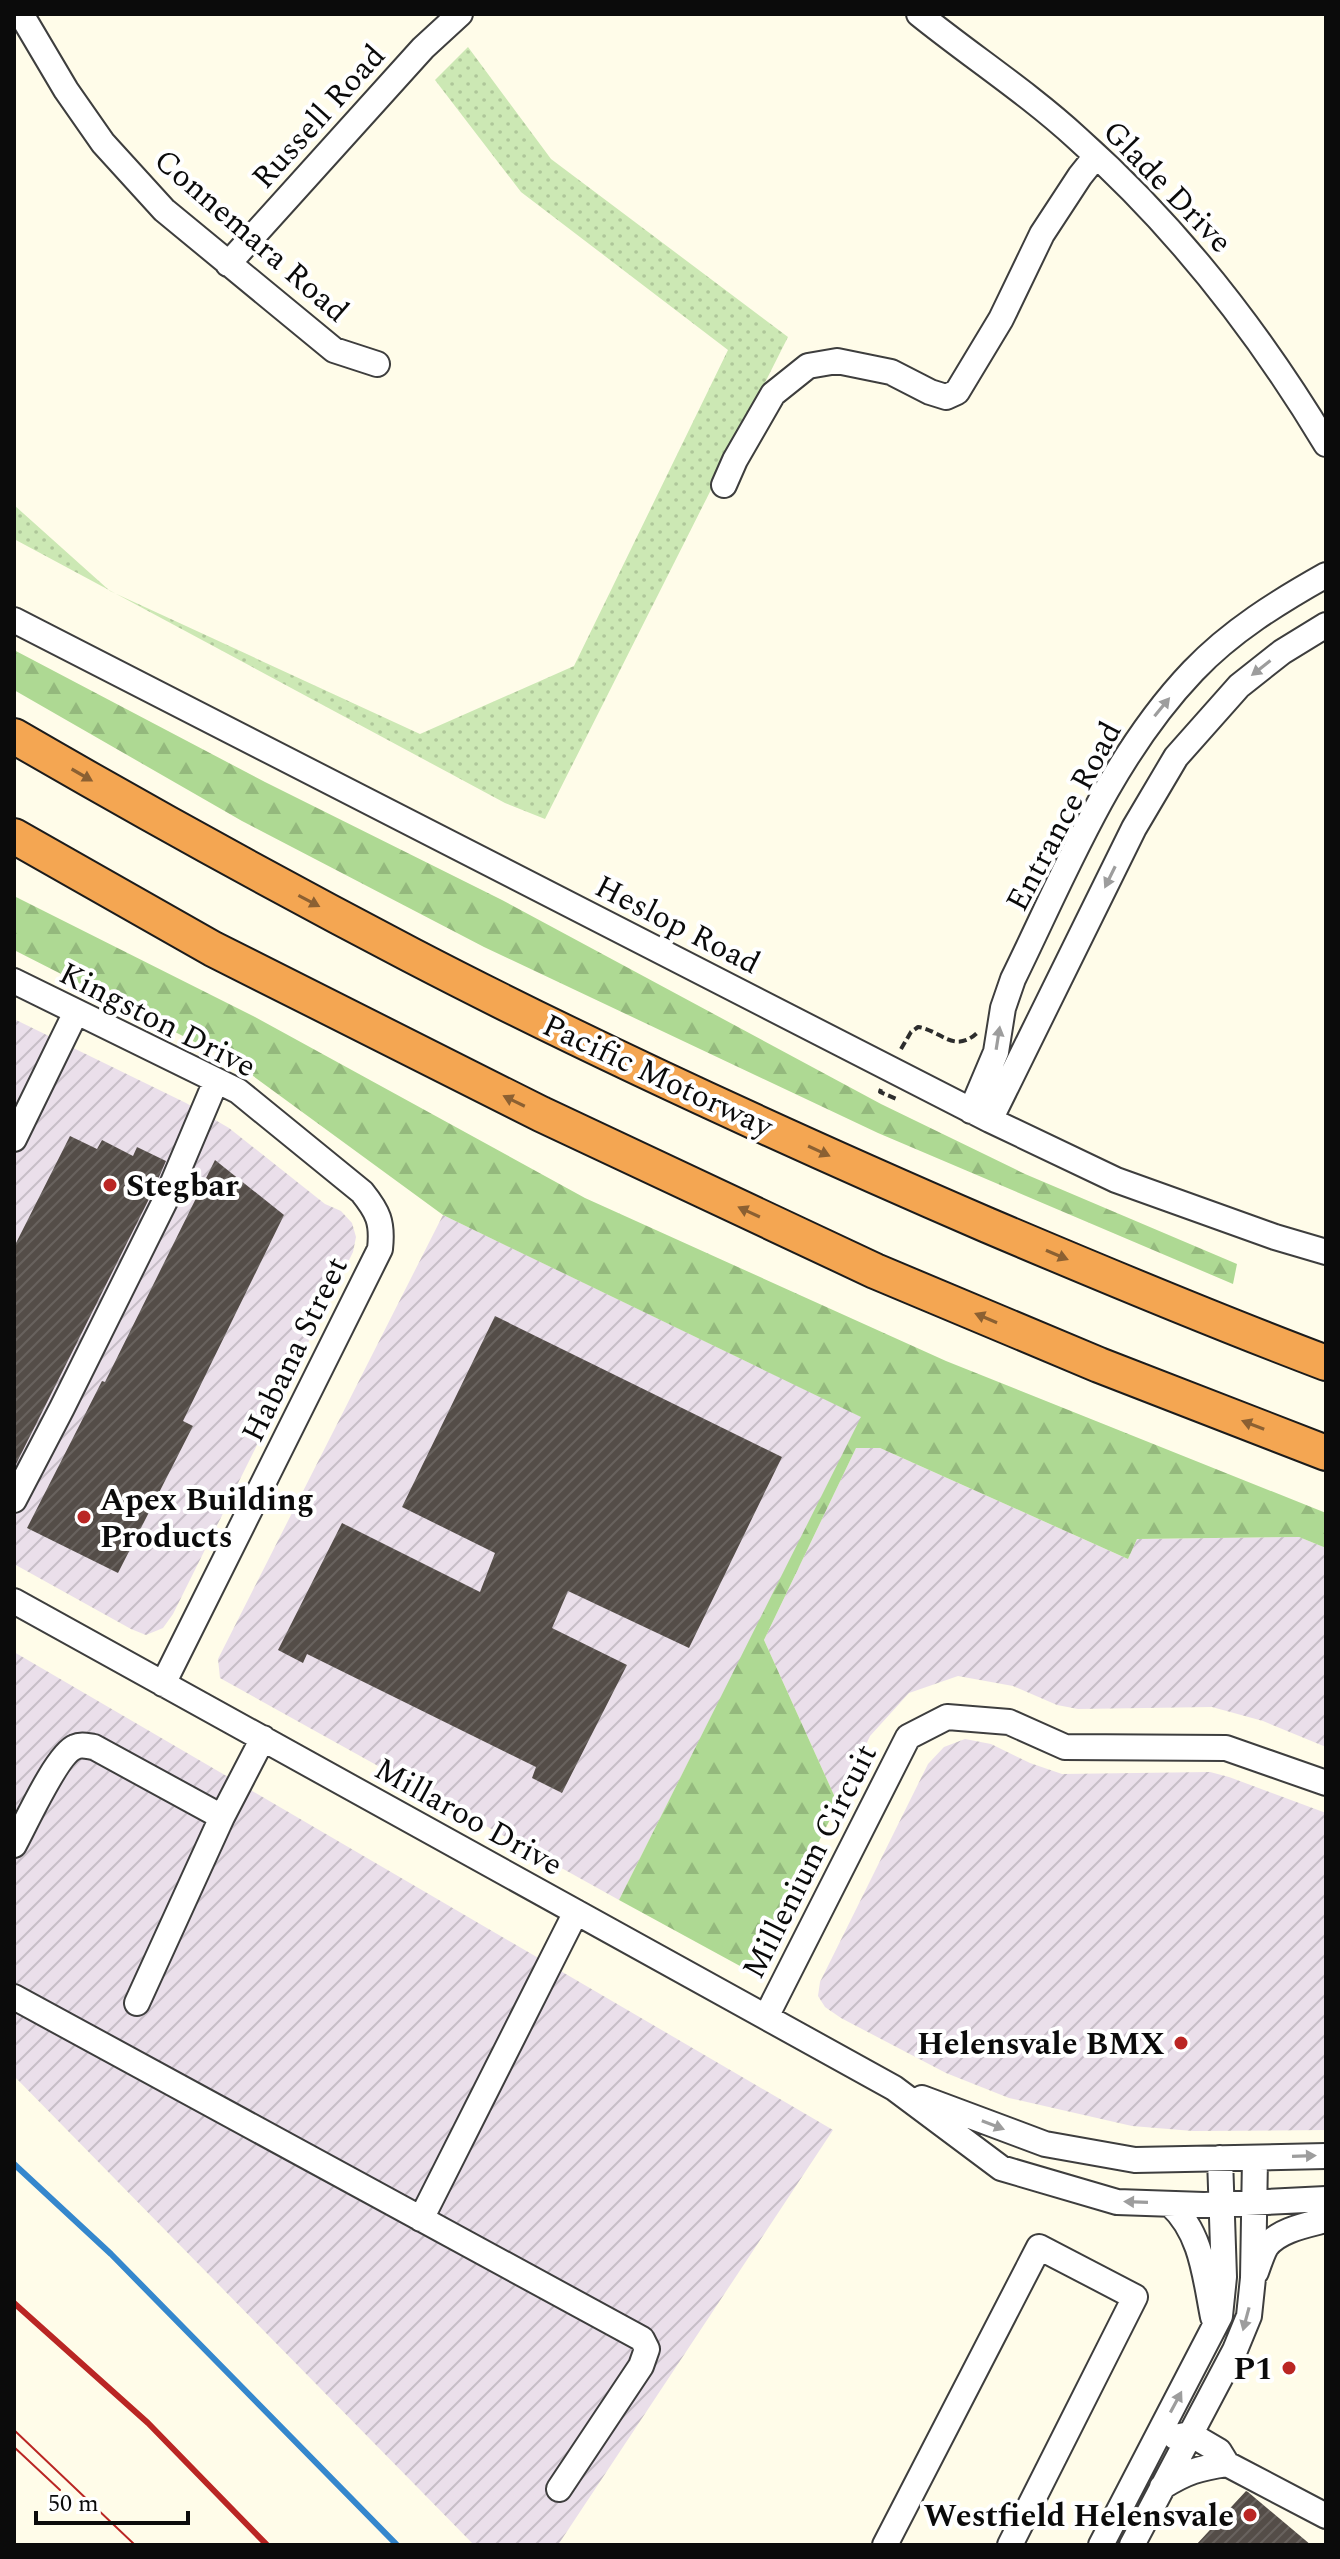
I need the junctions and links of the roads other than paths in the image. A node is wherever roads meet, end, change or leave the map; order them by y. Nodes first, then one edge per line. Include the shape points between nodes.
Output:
1 (21, 14) edge
2 (460, 14) edge
3 (919, 14) edge
4 (1096, 156) junction
5 (228, 264) junction
6 (377, 364) dead end
7 (1326, 444) edge
8 (724, 485) dead end
9 (1326, 575) edge
10 (14, 620) edge
11 (1326, 625) edge
12 (1142, 734) junction
13 (14, 736) edge
14 (1176, 757) junction
15 (14, 836) edge
16 (14, 981) edge
17 (76, 1012) junction
18 (216, 1081) junction
19 (980, 1116) junction
20 (14, 1139) edge
21 (377, 1212) joint
22 (1326, 1252) edge
23 (1326, 1363) edge
24 (1326, 1453) edge
25 (14, 1500) edge
26 (14, 1601) edge
27 (163, 1684) junction
28 (263, 1738) junction
29 (1326, 1783) edge
30 (222, 1817) junction
31 (14, 1845) edge
32 (576, 1912) junction
33 (14, 1997) edge
34 (137, 2003) dead end
35 (766, 2017) junction
36 (894, 2088) junction
37 (1326, 2156) edge
38 (1220, 2158) junction
39 (1255, 2158) junction
40 (1326, 2199) edge
41 (1254, 2203) junction
42 (1170, 2204) junction
43 (1220, 2205) junction
44 (421, 2219) junction
45 (1326, 2220) edge
46 (1253, 2278) junction
47 (1215, 2328) junction
48 (1190, 2434) junction
49 (1227, 2464) junction
50 (1162, 2487) junction
51 (559, 2489) dead end
52 (1131, 2489) junction
53 (1326, 2516) edge
54 (885, 2545) edge
55 (1010, 2545) edge
56 (1101, 2545) edge
57 (1132, 2545) edge

1 - 5 street, Connemara Road via 103,143 164,210
2 - 5 street, Russell Road
3 - 4 street, Glade Drive
4 - 7 street, Glade Drive via 1221,290
4 - 8 street via 1042,234 1001,319 957,392 946,397 891,372 837,361 808,366 773,394
5 - 6 street, Connemara Road via 334,350
12 -> 9 street, Entrance Road via 1222,645
10 - 19 street, Heslop Road
11 -> 14 street via 1239,686
12 - 14 street
19 -> 12 street, Entrance Road via 1013,979 1098,806
13 -> 23 highway, Pacific Motorway via 194,839 555,1027 857,1169
14 -> 19 street
24 -> 15 highway via 875,1271 555,1121 213,949
16 - 17 street, Kingston Drive
17 - 18 street, Kingston Drive
17 - 20 street
18 - 21 street, Kingston Drive via 238,1091 362,1192
18 - 25 street via 166,1199
19 - 22 street, Heslop Road via 1116,1180
21 - 27 street, Habana Street via 380,1249
26 - 27 street, Millaroo Drive
27 - 28 street, Millaroo Drive
28 - 30 street
28 - 32 street, Millaroo Drive
29 - 35 street, Millenium Circuit via 1226,1748 1065,1747 1009,1722 947,1717 908,1737
30 - 31 street via 94,1747 80,1745 59,1762
30 - 34 street
32 - 35 street, Millaroo Drive
32 - 44 street
33 - 44 street
35 - 36 street, Millaroo Drive
36 -> 38 street, Millaroo Drive via 1045,2144 1135,2160
42 -> 36 street, Millaroo Drive via 1117,2202 1001,2168
39 -> 37 street, Millaroo Drive
38 - 39 street, Millaroo Drive
38 - 43 street
39 - 41 street
40 - 41 street, Millaroo Drive
41 - 43 street, Millaroo Drive
41 - 46 street
42 - 43 street, Millaroo Drive
42 - 47 street via 1198,2247
43 - 47 street via 1223,2302
44 - 51 street via 642,2339 647,2349 641,2366
45 - 46 street via 1267,2245
46 -> 48 street via 1243,2332
52 -> 47 street
48 - 49 street via 1219,2451
48 - 50 street
48 - 52 street via 1170,2439 1145,2481
49 - 50 street via 1185,2472
49 - 53 street
50 - 57 street
52 - 56 street
54 - 55 street via 1039,2247 1135,2297

